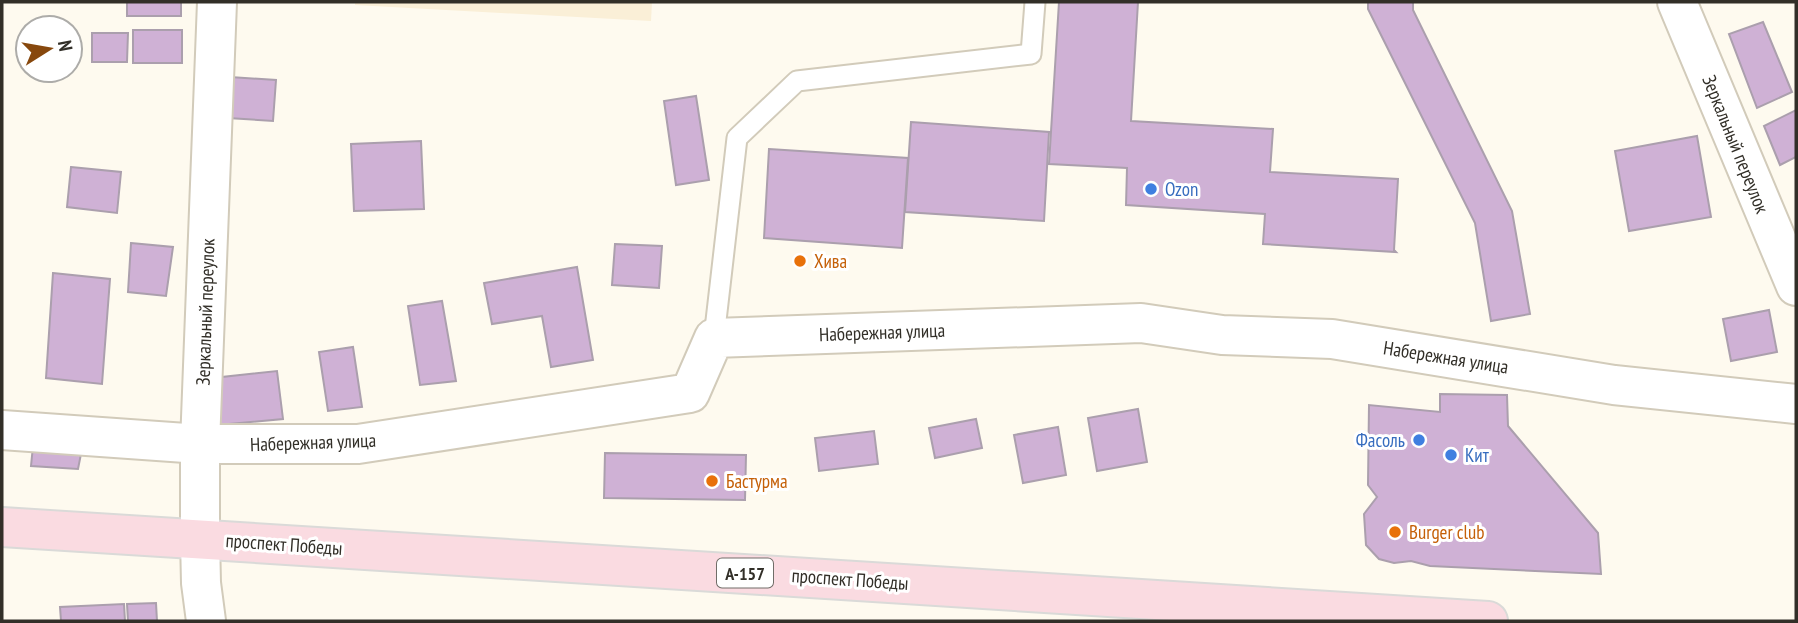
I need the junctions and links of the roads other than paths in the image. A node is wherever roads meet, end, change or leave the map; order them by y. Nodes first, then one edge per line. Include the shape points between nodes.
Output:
1 (217, 2) edge
2 (1035, 2) edge
3 (1677, 2) edge
4 (1796, 286) edge
5 (714, 338) junction
6 (1796, 404) edge
7 (2, 430) edge
8 (200, 444) junction
9 (2, 527) edge
10 (200, 539) junction
11 (1422, 619) edge
12 (206, 621) edge
13 (1469, 621) edge

1 - 8 street, Зеркальный переулок
2 - 5 lane via 1031,54 797,81 737,138
3 - 4 street, Зеркальный переулок
5 - 6 street, Набережная улица via 1141,323 1222,335 1332,339 1614,385
5 - 8 street, Набережная улица via 690,393 358,444
7 - 8 street, Набережная улица
8 - 10 street, Зеркальный переулок
9 - 10 main road, проспект Победы / А-157
10 - 11 main road, проспект Победы / А-157
10 - 12 street, Зеркальный переулок
11 - 13 main road, проспект Победы / А-157

